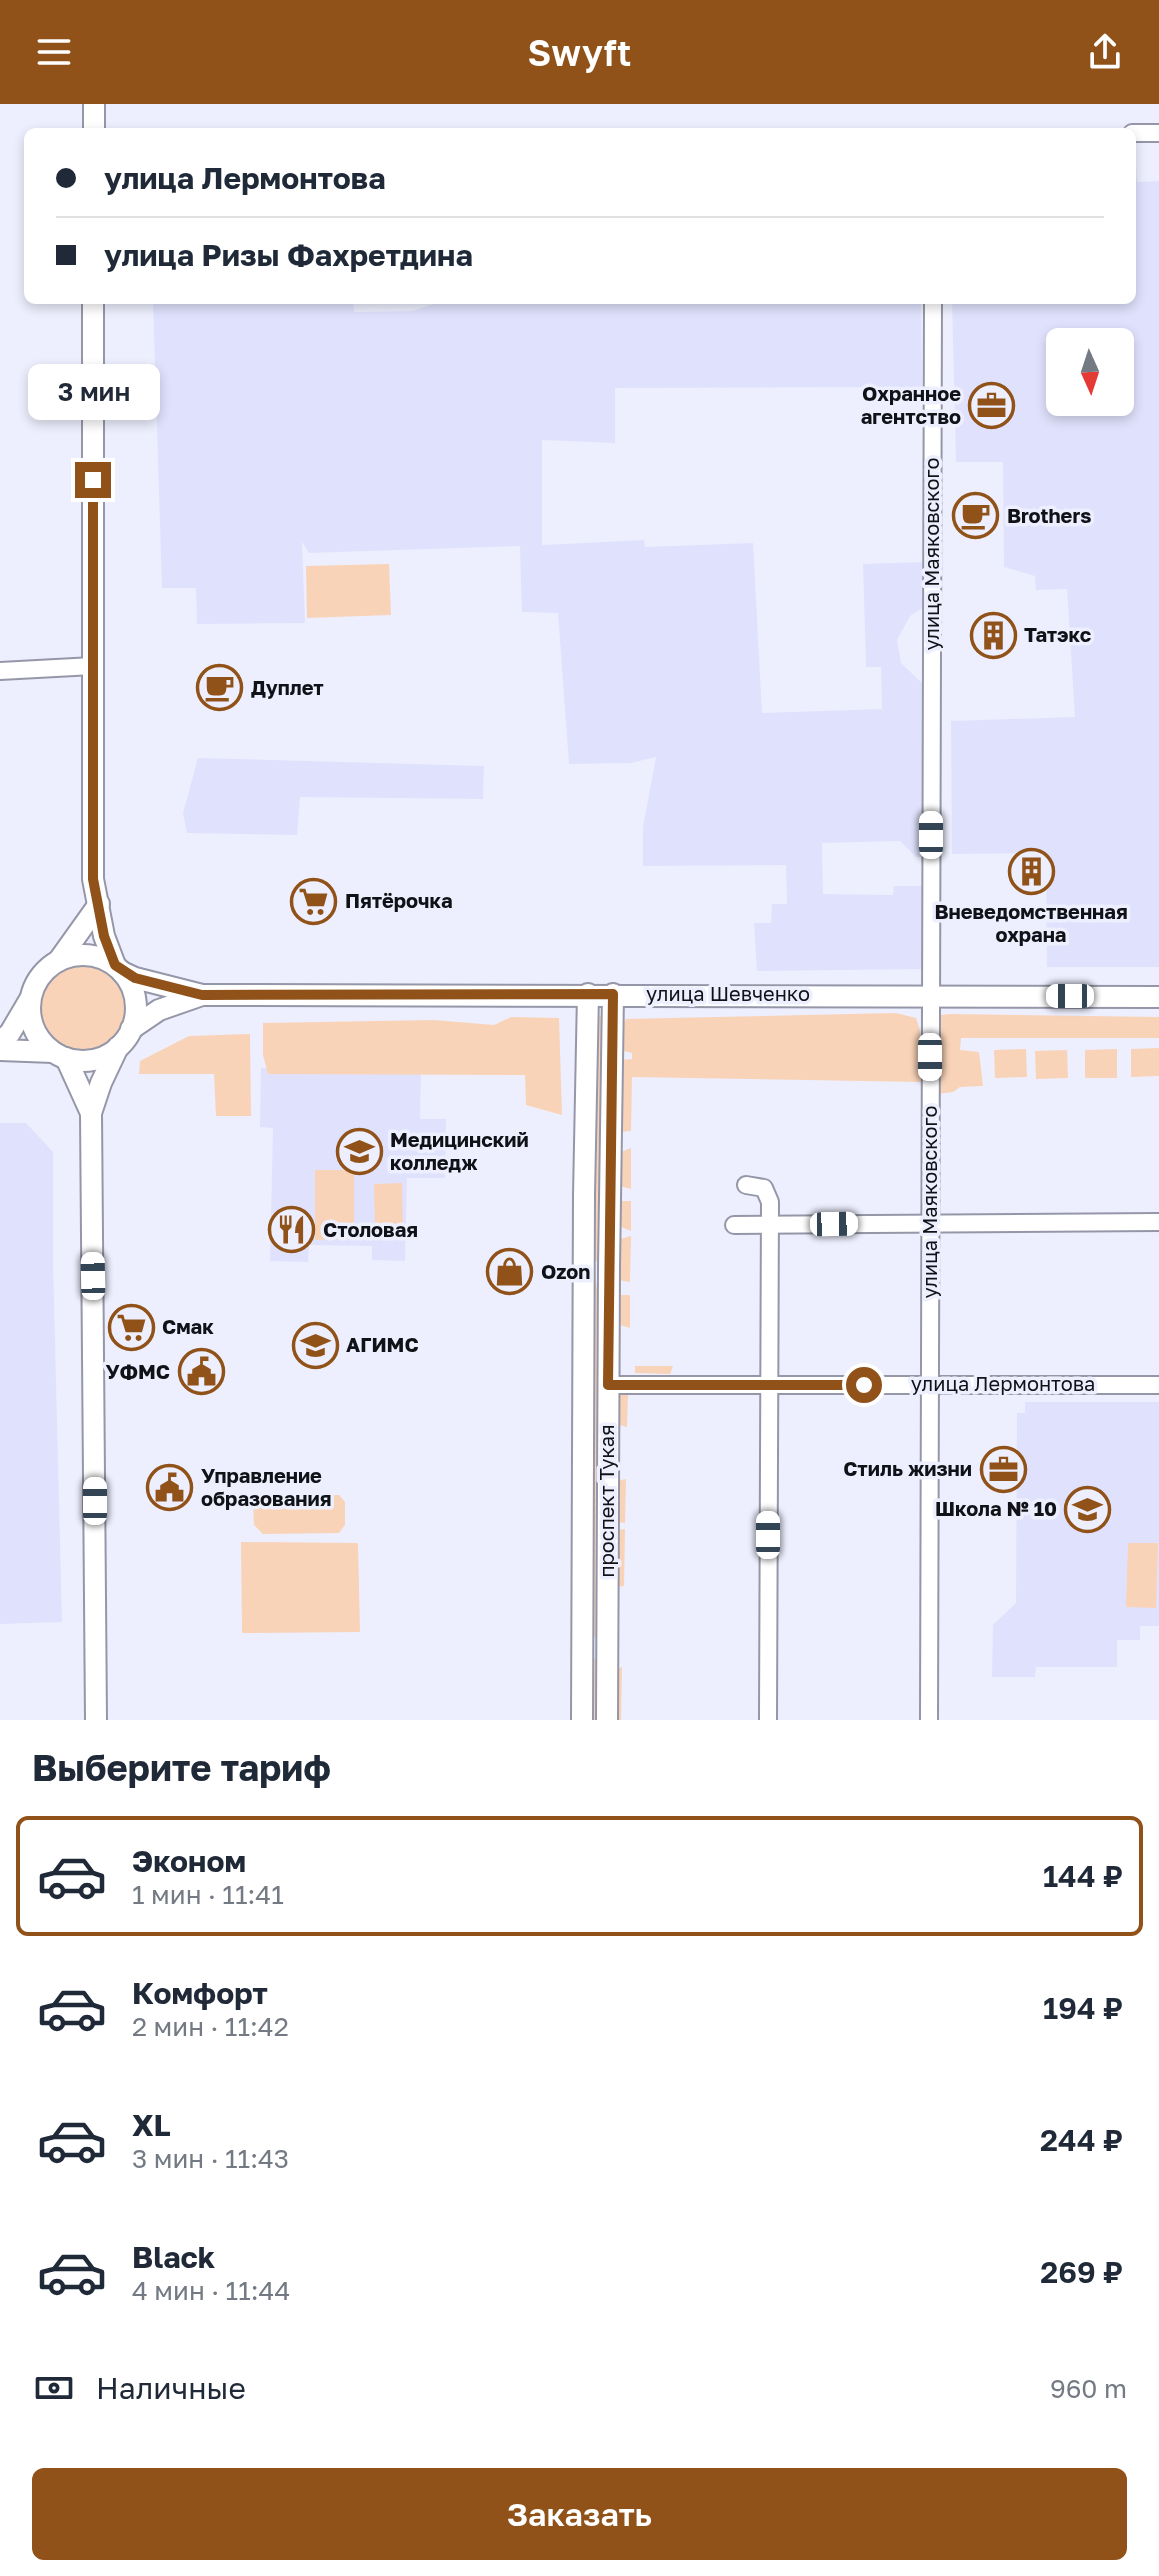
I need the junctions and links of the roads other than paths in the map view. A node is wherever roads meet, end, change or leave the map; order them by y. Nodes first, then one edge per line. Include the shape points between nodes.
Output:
1 (94, 104) edge
2 (94, 128) edge
3 (1136, 133) edge
4 (1159, 133) edge
5 (93, 304) edge
6 (933, 304) edge
7 (93, 666) junction
8 (0, 671) edge
9 (99, 904) junction
10 (59, 960) junction
11 (118, 969) junction
12 (588, 994) junction
13 (613, 994) junction
14 (202, 995) junction
15 (931, 995) junction
16 (1159, 997) edge
17 (30, 999) junction
18 (131, 1029) junction
19 (0, 1042) edge
20 (118, 1047) junction
21 (0, 1050) edge
22 (59, 1055) junction
23 (91, 1113) junction
24 (746, 1185) dead end
25 (1159, 1222) edge
26 (930, 1223) junction
27 (770, 1224) junction
28 (734, 1225) dead end
29 (609, 1267) junction
30 (585, 1268) junction
31 (928, 1384) junction
32 (608, 1385) junction
33 (768, 1385) junction
34 (1159, 1385) edge
35 (582, 1641) junction
36 (607, 1641) junction
37 (96, 1720) edge
38 (582, 1720) edge
39 (607, 1720) edge
40 (768, 1720) edge
41 (929, 1720) edge

1 - 2 main road
3 - 4 street
5 - 7 main road
6 - 15 street, улица Маяковского
7 - 8 street
7 - 9 main road via 93,879
9 - 10 main road
9 - 11 main road via 104,936
10 - 11 main road via 87,955
10 - 17 main road via 40,976
11 - 14 main road
11 - 18 main road via 135,999
12 - 13 main road, улица Шевченко
12 - 14 main road, улица Шевченко
12 - 30 main road, проспект Тукая
13 - 15 main road, улица Шевченко
13 - 29 main road, проспект Тукая
14 - 18 main road via 159,1010
15 - 16 main road, улица Шевченко
15 - 26 street, улица Маяковского
17 - 19 main road
17 - 22 main road via 37,1034
18 - 20 main road
20 - 22 main road via 93,1060
20 - 23 main road
21 - 22 main road
22 - 23 main road
23 - 37 main road
24 - 27 street via 764,1188 768,1194
25 - 26 street
26 - 27 street
26 - 31 street, улица Маяковского
27 - 28 street
27 - 33 street
29 - 30 street
29 - 32 main road, проспект Тукая
30 - 35 main road, проспект Тукая
31 - 33 street, улица Лермонтова
31 - 34 street, улица Лермонтова
31 - 41 street, улица Маяковского
32 - 33 street, улица Лермонтова
32 - 36 main road, проспект Тукая
33 - 40 street
35 - 36 street
35 - 38 main road, проспект Тукая
36 - 39 main road, проспект Тукая

